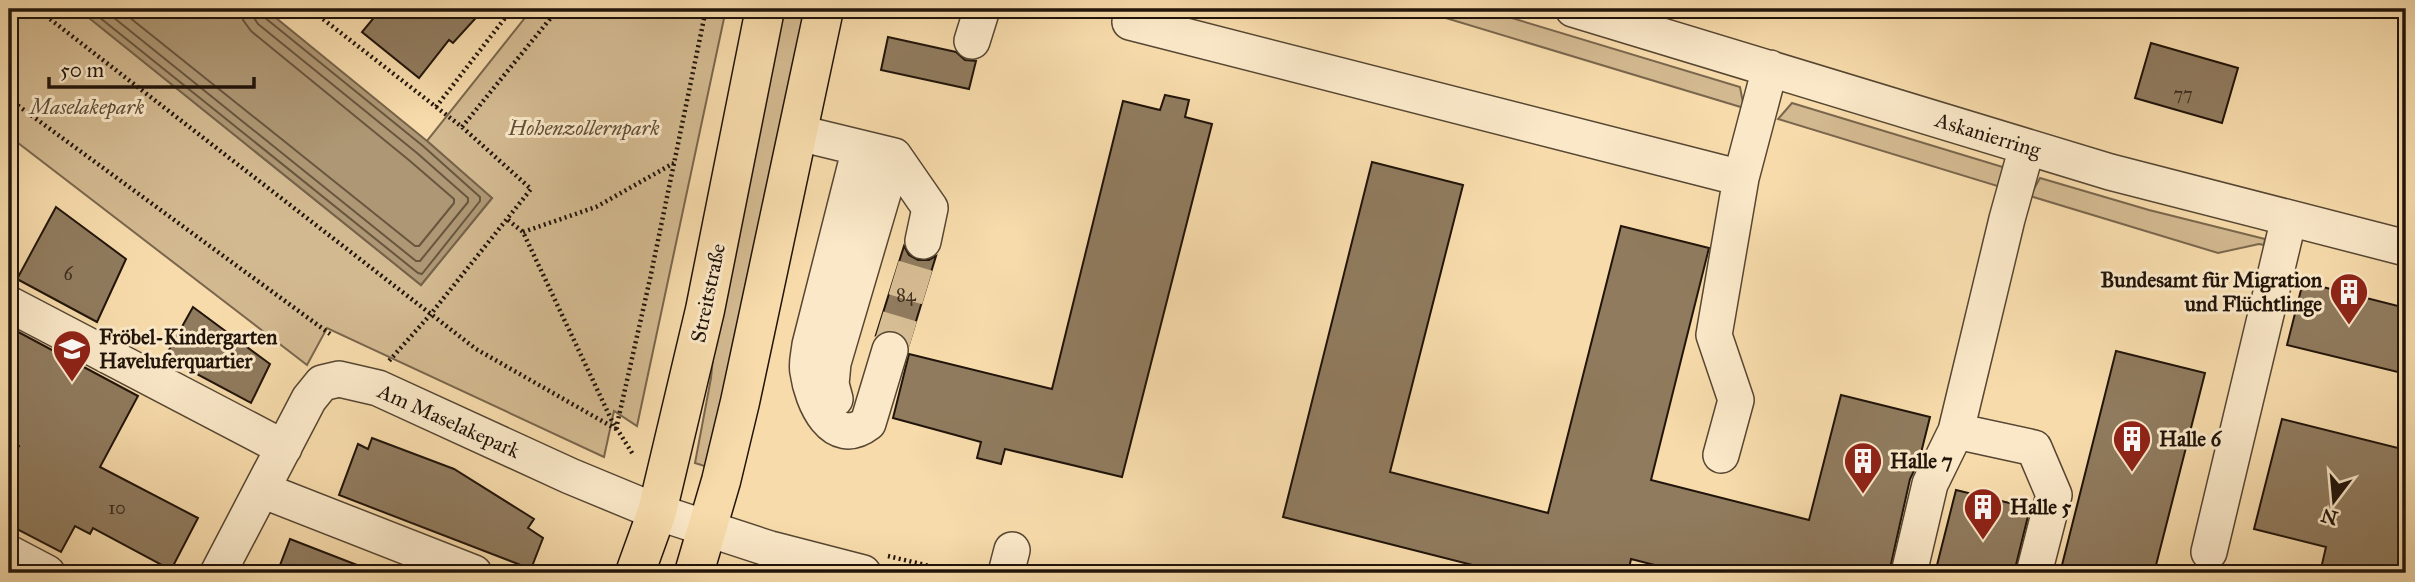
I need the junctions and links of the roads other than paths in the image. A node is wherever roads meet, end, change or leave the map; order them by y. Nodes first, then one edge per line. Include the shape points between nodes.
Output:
1 (765, 9) edge
2 (824, 9) edge
3 (1133, 9) edge
4 (1573, 9) edge
5 (1647, 20) edge
6 (1770, 68) junction
7 (799, 133) junction
8 (2027, 147) junction
9 (860, 148) junction
10 (894, 156) junction
11 (1741, 178) junction
12 (2289, 218) junction
13 (923, 241) tunnel mouth
14 (2406, 248) edge
15 (9, 304) edge
16 (890, 350) tunnel mouth
17 (835, 399) dead end
18 (1956, 431) junction
19 (284, 448) junction
20 (1721, 455) dead end
21 (262, 490) junction
22 (657, 512) junction
23 (708, 528) junction
24 (2209, 552) dead end
25 (9, 553) edge
26 (453, 569) edge
27 (47, 573) edge
28 (218, 573) edge
29 (635, 573) edge
30 (694, 573) edge
31 (863, 573) edge
32 (1909, 573) edge
33 (2035, 573) edge

1 - 22 main road, Streitstraße via 705,310
2 - 7 main road
3 - 11 street via 1130,22
4 - 5 street, Askanierring
5 - 6 street, Askanierring
6 - 8 street, Askanierring
6 - 11 street
7 - 9 street
7 - 23 main road
8 - 12 street, Askanierring
8 - 18 street
9 - 10 street
9 - 16 street via 807,369 822,413 833,427 844,432 859,430 867,423
10 - 13 street via 930,208
10 - 17 street via 833,363
11 - 20 street via 1714,334 1736,400
12 - 14 street, Askanierring
12 - 24 street
15 - 19 street
18 - 32 street via 1930,484
18 - 33 street via 2034,448 2054,495
19 - 21 street, Am Maselakepark
19 - 22 street, Am Maselakepark via 309,399 322,383 339,379 378,388
21 - 26 street
21 - 28 street, Am Maselakepark
22 - 23 street, Am Maselakepark
22 - 29 main road, Streitstraße
23 - 30 main road
23 - 31 street, Am Maselakepark
25 - 27 street

